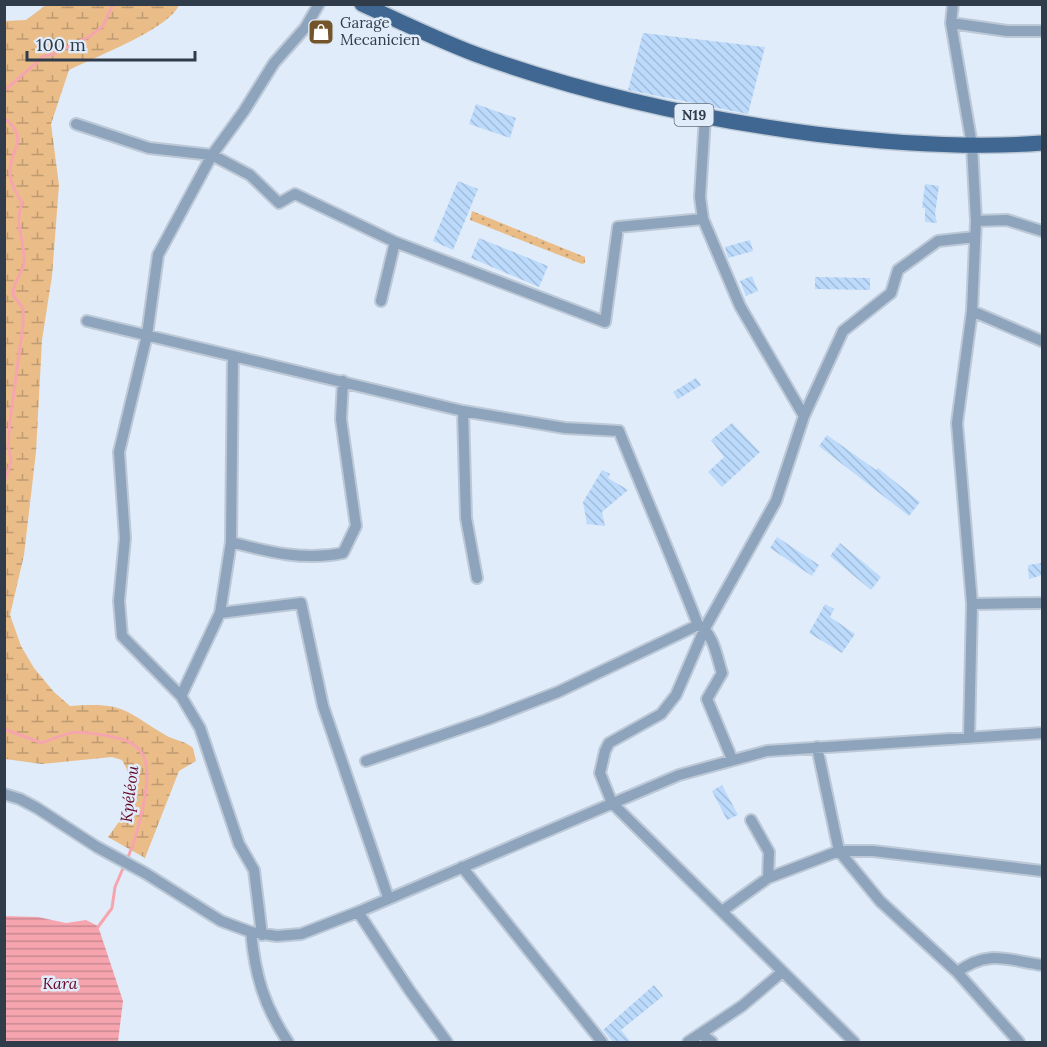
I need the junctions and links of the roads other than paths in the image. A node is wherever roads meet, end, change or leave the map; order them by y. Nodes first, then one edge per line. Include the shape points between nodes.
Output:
1 (319, 4) edge
2 (362, 4) edge
3 (953, 4) edge
4 (951, 23) junction
5 (1042, 31) edge
6 (705, 117) junction
7 (76, 124) dead end
8 (1042, 143) edge
9 (972, 145) junction
10 (212, 155) junction
11 (703, 219) junction
12 (976, 221) junction
13 (1042, 231) edge
14 (975, 237) junction
15 (395, 242) junction
16 (381, 301) dead end
17 (972, 311) junction
18 (87, 321) dead end
19 (147, 335) junction
20 (1042, 341) edge
21 (233, 356) junction
22 (343, 381) junction
23 (463, 411) junction
24 (804, 416) junction
25 (231, 542) junction
26 (477, 578) dead end
27 (1042, 603) edge
28 (972, 604) junction
29 (220, 613) junction
30 (702, 626) junction
31 (181, 696) junction
32 (1042, 733) edge
33 (969, 738) junction
34 (817, 747) junction
35 (732, 759) junction
36 (366, 761) dead end
37 (4, 794) edge
38 (612, 804) junction
39 (751, 820) dead end
40 (839, 850) junction
41 (462, 867) junction
42 (1042, 871) edge
43 (768, 878) junction
44 (388, 897) junction
45 (722, 911) junction
46 (358, 912) junction
47 (251, 932) junction
48 (262, 935) junction
49 (1042, 965) edge
50 (957, 972) junction
51 (781, 973) junction
52 (702, 1034) junction
53 (288, 1042) edge
54 (447, 1042) edge
55 (602, 1042) edge
56 (688, 1042) edge
57 (712, 1042) edge
58 (854, 1042) edge
59 (1019, 1042) edge

1 - 10 street
2 - 6 main road, N19 via 518,68 644,105
3 - 4 street
4 - 5 street via 1007,31
4 - 9 street
6 - 9 main road, N19 via 871,141
6 - 11 street via 700,197
7 - 10 street via 149,148
8 - 9 main road, N19
9 - 12 street
10 - 15 street via 250,175 279,203 295,194
10 - 19 street via 158,255
11 - 15 street via 618,227 605,322
11 - 24 street via 740,306
12 - 13 street via 1007,220
12 - 14 street
14 - 17 street
14 - 24 street via 938,241 898,270 891,293 843,331
15 - 16 street
17 - 20 street
17 - 28 street via 957,423
18 - 19 street
19 - 21 street
19 - 31 street via 119,452 125,538 119,601 122,636
21 - 22 street
21 - 25 street
22 - 23 street
22 - 25 street via 341,418 356,526 343,553 324,557 289,555
23 - 26 street via 466,518
23 - 30 street via 565,428 619,431
24 - 30 street via 776,501
25 - 29 street
27 - 28 street
28 - 33 street
29 - 31 street
29 - 44 street via 301,603 323,706
30 - 35 street via 722,673 707,699
30 - 36 street via 558,692
30 - 38 street via 687,675 667,707 609,743 600,773
31 - 48 street via 200,728 239,844 254,870
32 - 33 street
33 - 34 street
34 - 35 street via 767,751
34 - 40 street
35 - 38 street via 679,775
37 - 47 street via 37,808 199,910
38 - 41 street
38 - 45 street
39 - 43 street via 769,852
40 - 42 street
40 - 43 street
40 - 50 street via 880,901
41 - 44 street
41 - 55 street
43 - 45 street
44 - 46 street
45 - 51 street
46 - 48 street via 301,934
46 - 54 street
47 - 48 street
47 - 53 street via 254,969 271,1016
49 - 50 street via 1002,958 974,961
50 - 59 street
51 - 52 street
51 - 58 street
52 - 56 street
52 - 57 street

